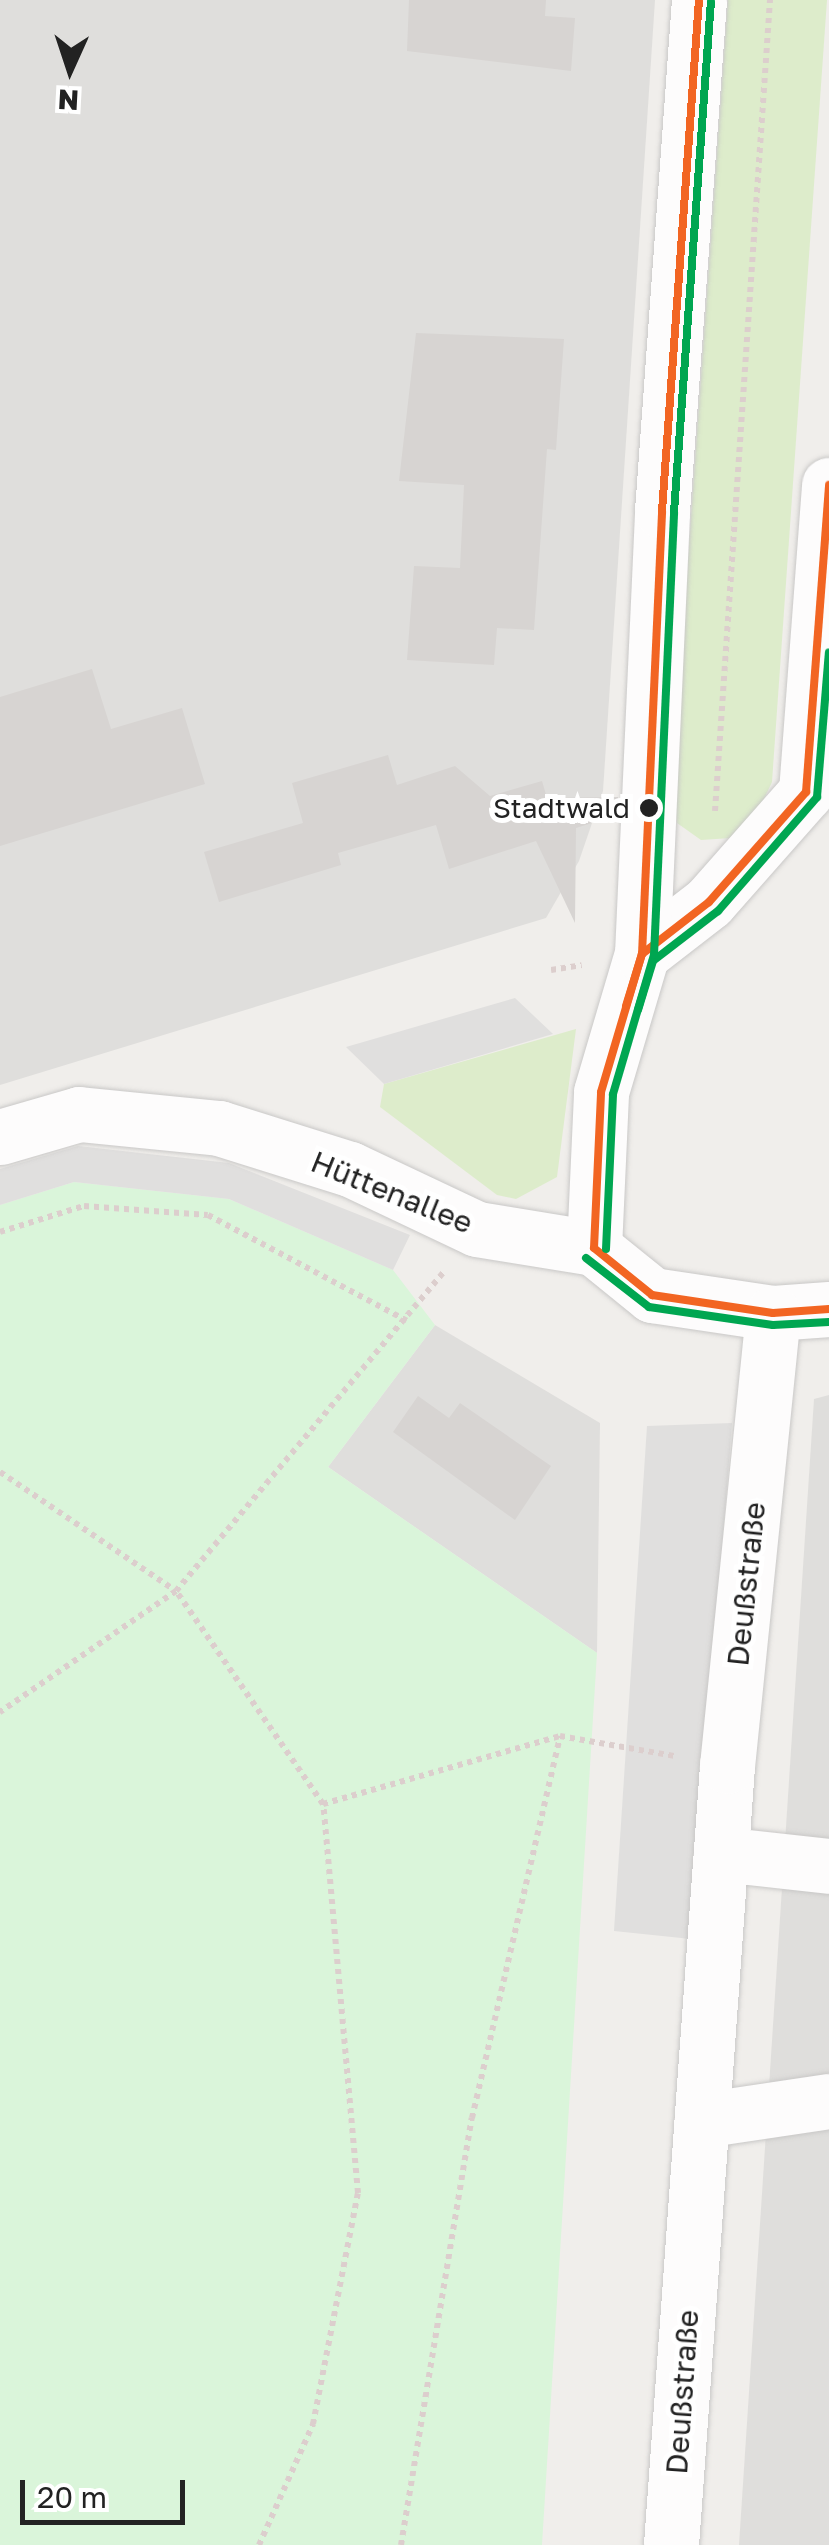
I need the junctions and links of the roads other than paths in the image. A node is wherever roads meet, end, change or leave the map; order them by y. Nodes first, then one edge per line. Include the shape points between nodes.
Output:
1 (699, 0) edge
2 (829, 485) edge
3 (642, 954) junction
4 (0, 1137) edge
5 (594, 1248) junction
6 (829, 1309) edge
7 (773, 1313) junction
8 (720, 1854) junction
9 (829, 1866) edge
10 (829, 2101) edge
11 (702, 2120) junction
12 (671, 2545) edge

1 - 3 street via 662,511
2 - 3 street via 806,792 709,902
3 - 5 street via 601,1092
4 - 5 street, Hüttenallee via 79,1114 219,1128 350,1170 477,1229
5 - 7 street, Hüttenallee via 652,1295
6 - 7 street, Hüttenallee
7 - 8 street, Deußstraße
8 - 9 street
8 - 11 street, Deußstraße
10 - 11 street
11 - 12 street, Deußstraße

